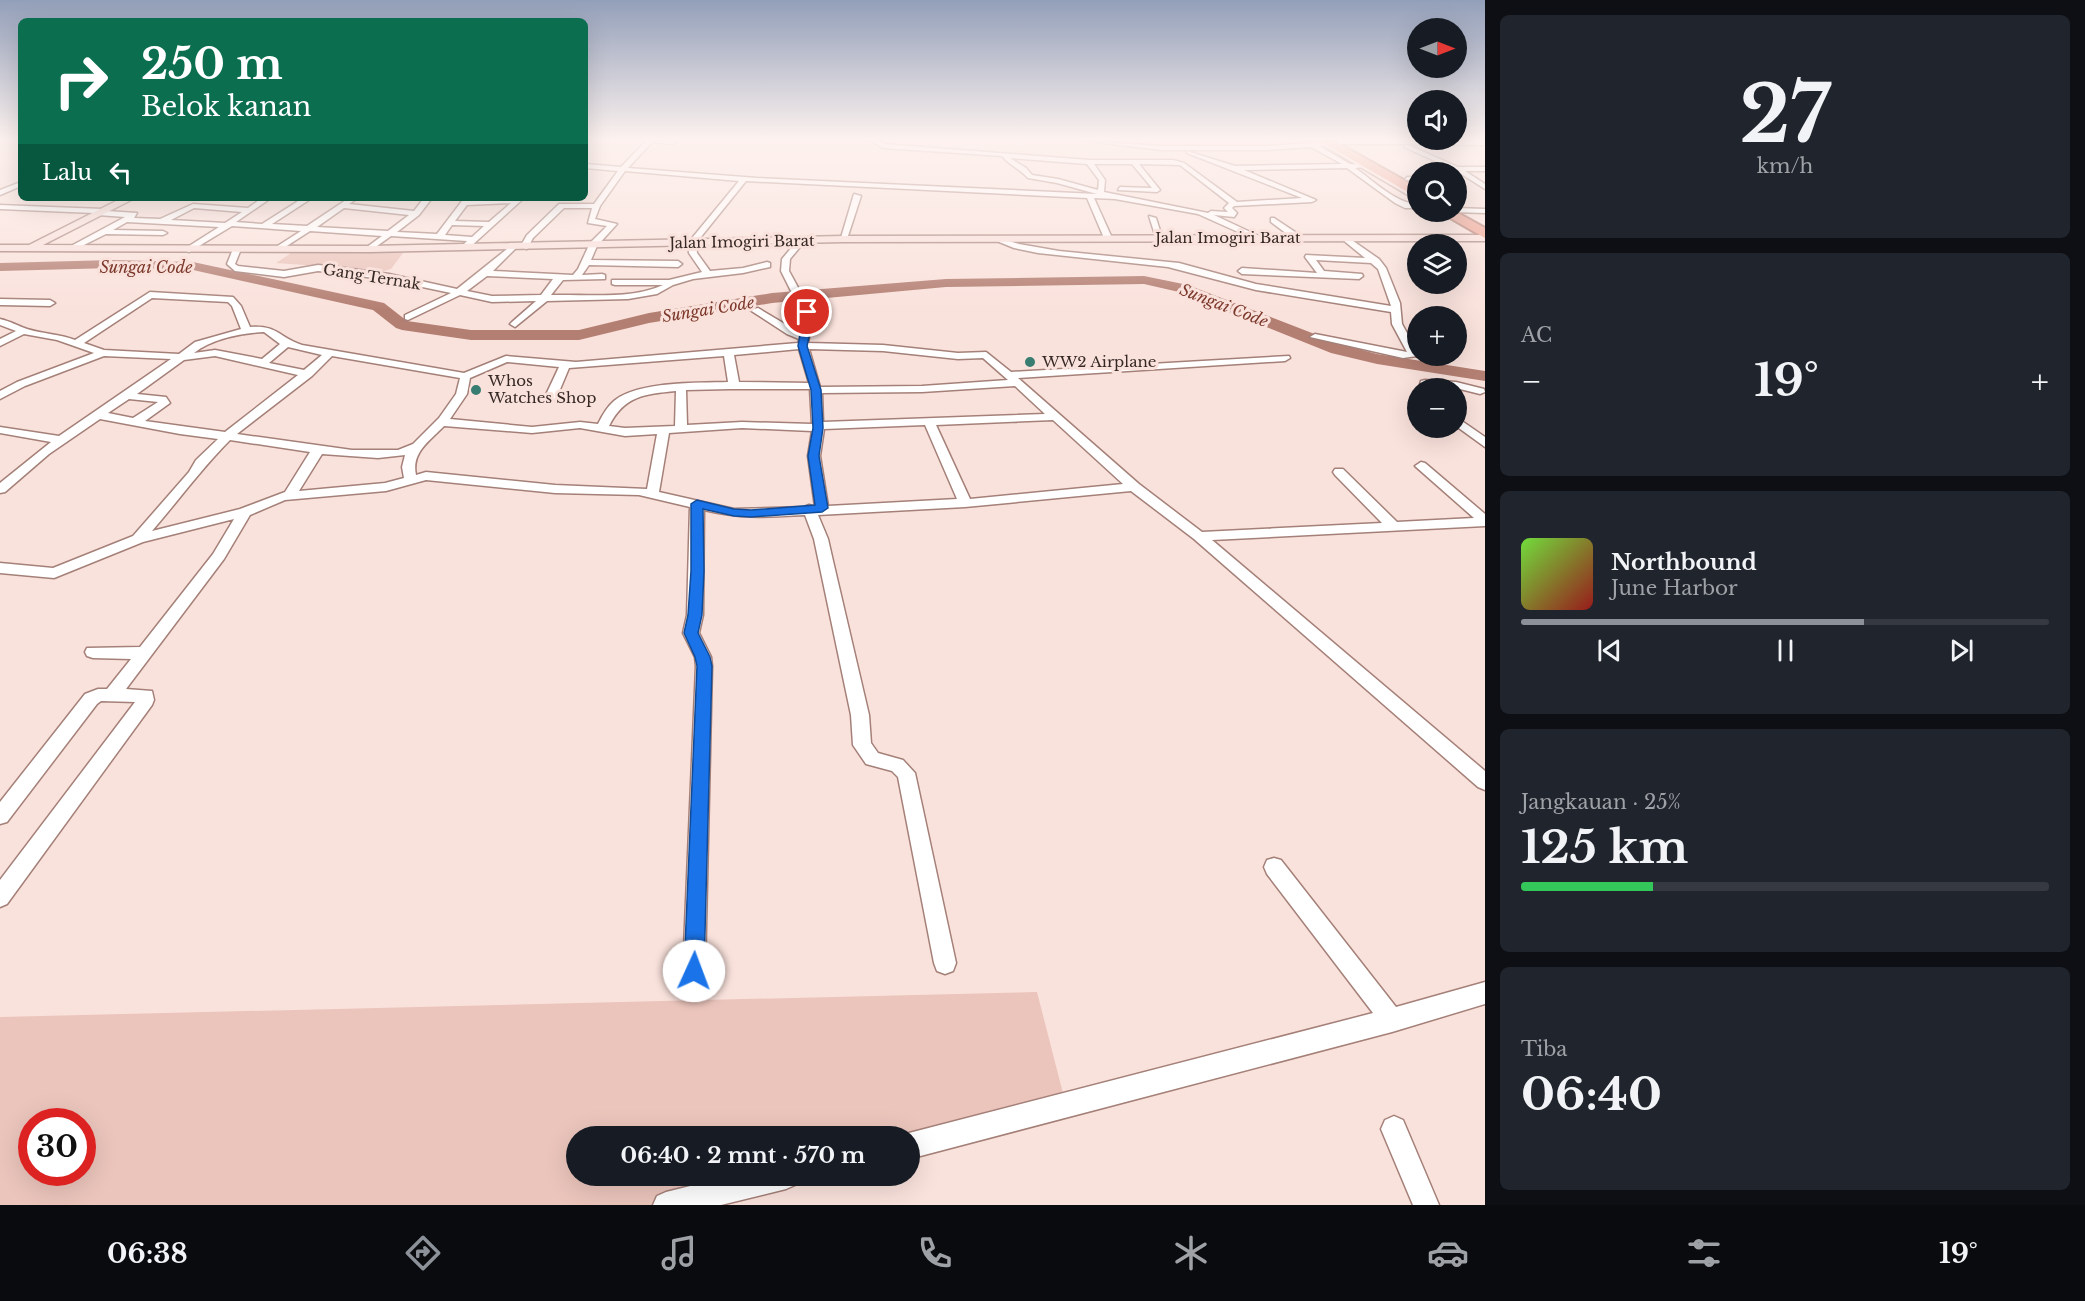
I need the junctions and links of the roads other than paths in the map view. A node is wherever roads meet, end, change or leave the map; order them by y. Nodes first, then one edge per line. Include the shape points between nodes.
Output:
1 (602, 197) edge
2 (729, 197) edge
3 (857, 197) edge
4 (1090, 197) edge
5 (1122, 197) edge
6 (1163, 197) edge
7 (1227, 197) edge
8 (1305, 197) edge
9 (1393, 197) edge
10 (10, 200) dead end
11 (123, 201) edge
12 (262, 201) edge
13 (303, 201) edge
14 (350, 201) edge
15 (426, 201) edge
16 (485, 201) edge
17 (518, 201) edge
18 (41, 204) dead end
19 (1162, 204) junction
20 (1236, 204) junction
21 (0, 206) edge
22 (81, 206) junction
23 (343, 206) junction
24 (596, 206) junction
25 (1407, 206) edge
26 (249, 210) junction
27 (1485, 211) edge
28 (101, 212) junction
29 (1200, 212) junction
30 (1467, 212) edge
31 (416, 213) junction
32 (1152, 218) dead end
33 (1467, 218) edge
34 (127, 220) junction
35 (1274, 220) dead end
36 (162, 221) junction
37 (1467, 222) edge
38 (450, 223) junction
39 (230, 224) junction
40 (490, 224) junction
41 (264, 226) junction
42 (1485, 227) edge
43 (312, 228) junction
44 (105, 232) junction
45 (163, 233) dead end
46 (390, 234) junction
47 (1485, 236) edge
48 (439, 237) junction
49 (1108, 238) junction
50 (1160, 238) junction
51 (1258, 238) junction
52 (1298, 238) junction
53 (1346, 238) junction
54 (474, 239) junction
55 (843, 239) junction
56 (996, 239) junction
57 (798, 240) junction
58 (692, 243) junction
59 (593, 245) junction
60 (518, 247) junction
61 (0, 248) edge
62 (28, 248) junction
63 (74, 248) junction
64 (464, 248) junction
65 (237, 249) junction
66 (279, 249) junction
67 (370, 249) junction
68 (189, 250) junction
69 (1376, 261) junction
70 (586, 262) junction
71 (678, 264) dead end
72 (767, 265) dead end
73 (487, 273) junction
74 (1322, 273) junction
75 (708, 275) junction
76 (1359, 276) dead end
77 (602, 277) dead end
78 (561, 278) junction
79 (574, 278) junction
80 (615, 282) dead end
81 (669, 283) junction
82 (1248, 285) junction
83 (460, 292) junction
84 (544, 297) junction
85 (0, 302) edge
86 (50, 303) dead end
87 (755, 310) dead end
88 (1396, 310) junction
89 (408, 317) dead end
90 (0, 322) edge
91 (514, 324) dead end
92 (247, 330) junction
93 (23, 331) junction
94 (1315, 338) dead end
95 (803, 342) junction
96 (0, 343) edge
97 (77, 344) junction
98 (287, 344) junction
99 (728, 352) junction
100 (330, 353) junction
101 (103, 354) junction
102 (182, 357) junction
103 (1285, 358) dead end
104 (262, 362) junction
105 (565, 365) junction
106 (308, 374) junction
107 (465, 376) junction
108 (1013, 379) junction
109 (21, 384) junction
110 (0, 385) edge
111 (681, 387) junction
112 (734, 387) junction
113 (815, 388) junction
114 (1467, 388) edge
115 (1480, 391) dead end
116 (0, 396) edge
117 (127, 396) junction
118 (550, 399) dead end
119 (99, 415) junction
120 (1054, 417) junction
121 (929, 421) junction
122 (135, 422) junction
123 (441, 422) junction
124 (818, 427) junction
125 (602, 428) junction
126 (681, 428) junction
127 (664, 429) junction
128 (1467, 429) edge
129 (0, 430) edge
130 (227, 436) junction
131 (61, 440) junction
132 (1485, 443) edge
133 (320, 448) junction
134 (413, 449) junction
135 (1421, 466) dead end
136 (1339, 472) dead end
137 (411, 481) junction
138 (1134, 487) junction
139 (0, 489) edge
140 (653, 492) junction
141 (290, 495) junction
142 (964, 503) junction
143 (697, 504) junction
144 (816, 509) junction
145 (245, 512) junction
146 (1485, 521) edge
147 (1395, 528) junction
148 (1198, 536) junction
149 (138, 539) junction
150 (0, 568) edge
151 (93, 652) dead end
152 (143, 653) junction
153 (112, 694) junction
154 (1485, 782) edge
155 (0, 816) edge
156 (1274, 867) dead end
157 (0, 897) edge
158 (945, 963) dead end
159 (694, 971) dead end
160 (1485, 993) edge
161 (1392, 1020) junction
162 (1394, 1129) dead end
163 (920, 1143) edge
164 (745, 1186) edge
165 (666, 1205) edge
166 (1426, 1205) edge

1 - 24 street
2 - 58 street
3 - 55 street
4 - 49 street
5 - 19 street
6 - 19 street
7 - 20 street
8 - 20 street via 1312,200
9 - 25 street
10 - 21 street
11 - 28 main road
12 - 26 street
13 - 41 street
14 - 23 street
15 - 31 street
16 - 38 street via 467,202
17 - 40 street
18 - 22 street
19 - 29 street
20 - 29 street via 1229,206 1231,215
21 - 22 street
22 - 28 street
23 - 31 street
23 - 43 street
24 - 59 street via 591,221 613,224
24 - 60 street via 562,206
26 - 36 street via 193,206
26 - 39 street
27 - 30 street
28 - 34 street via 134,215
28 - 62 main road
29 - 51 street
31 - 46 street
32 - 50 street
33 - 42 highway
34 - 36 street
34 - 44 street
35 - 52 street
36 - 39 street
37 - 47 highway
38 - 40 street
38 - 48 street
39 - 41 street
39 - 68 street
40 - 54 street
41 - 43 street
43 - 46 street
43 - 66 street
44 - 45 street
44 - 63 street
46 - 48 street
46 - 67 street
47 - 53 main road, Jalan Imogiri Barat
48 - 54 street
49 - 50 main road, Jalan Imogiri Barat
49 - 56 main road, Jalan Imogiri Barat
50 - 51 main road, Jalan Imogiri Barat
51 - 52 main road, Jalan Imogiri Barat
52 - 53 main road, Jalan Imogiri Barat
53 - 69 street
54 - 64 street
55 - 56 main road, Jalan Imogiri Barat
55 - 57 main road, Jalan Imogiri Barat
56 - 82 street via 1076,257 1165,263
57 - 58 main road, Jalan Imogiri Barat
57 - 95 street via 784,264 808,315
58 - 59 main road, Jalan Imogiri Barat
58 - 75 street via 693,253
59 - 60 main road, Jalan Imogiri Barat
59 - 70 street
60 - 64 main road, Jalan Imogiri Barat
60 - 73 street
61 - 62 main road, Jalan Imogiri Barat
62 - 63 main road, Jalan Imogiri Barat
63 - 68 main road, Jalan Imogiri Barat
64 - 67 main road, Jalan Imogiri Barat
65 - 66 main road, Jalan Imogiri Barat
65 - 68 main road, Jalan Imogiri Barat
65 - 83 street, Gang Ternak via 231,264 235,268 284,274 331,269
66 - 67 main road, Jalan Imogiri Barat
69 - 74 street via 1309,257
69 - 88 street
70 - 71 street
70 - 79 street
72 - 75 street via 750,271
73 - 78 street
73 - 83 street
74 - 76 street
74 - 82 street via 1324,276 1242,269
75 - 81 street
77 - 79 street
78 - 79 street
78 - 84 street
80 - 81 street
81 - 84 street via 669,287 645,294
82 - 88 street
83 - 84 street via 492,299
83 - 89 street
84 - 91 street
85 - 86 street
87 - 95 street
88 - 94 street via 1396,324 1413,354
90 - 93 street
92 - 97 street via 240,310 230,299 155,295 135,304
92 - 98 street via 266,329
92 - 102 street via 203,341
93 - 96 street
93 - 97 street
95 - 99 street
95 - 108 street via 986,355
95 - 113 street
97 - 101 street
98 - 100 street
98 - 104 street
99 - 105 street
99 - 112 street
100 - 106 street
100 - 107 street
101 - 102 street
101 - 109 street
102 - 104 street via 219,354
102 - 117 street
103 - 108 street
104 - 106 street via 264,366
105 - 107 street via 506,359
105 - 118 street
106 - 130 street
107 - 123 street via 463,393
108 - 113 street via 922,389
108 - 120 street
109 - 110 street
109 - 116 street
111 - 112 street
111 - 125 street via 634,394 615,406
111 - 126 street
112 - 113 street
113 - 124 street
114 - 115 street
117 - 119 street
117 - 122 street via 163,401
119 - 122 street
119 - 131 street
120 - 121 street
120 - 138 street
121 - 124 street
121 - 142 street
122 - 130 street
123 - 125 street via 532,430 580,425
123 - 134 street
124 - 126 street
124 - 144 street via 814,456
125 - 127 street via 625,432
126 - 127 street
127 - 140 street
128 - 132 street
129 - 131 street
130 - 133 street
130 - 149 street
131 - 139 street
133 - 134 street via 385,454
133 - 141 street
134 - 137 street via 408,467
135 - 146 street
136 - 147 street
137 - 140 street via 435,476 555,489
137 - 141 street via 386,487
138 - 142 street
138 - 148 street
140 - 143 street
141 - 145 street
142 - 144 street
143 - 144 street via 751,514
143 - 159 street via 695,615 691,633 703,657 704,678
144 - 158 street via 860,716 862,745 872,759 897,765 906,773
145 - 149 street
145 - 152 street via 219,556
146 - 147 street
147 - 148 street
148 - 154 street
149 - 150 street via 54,573
151 - 152 street
152 - 153 street
153 - 155 street via 91,699
153 - 157 street via 146,697
156 - 161 street
160 - 161 street
161 - 163 street
162 - 166 street
164 - 165 street

